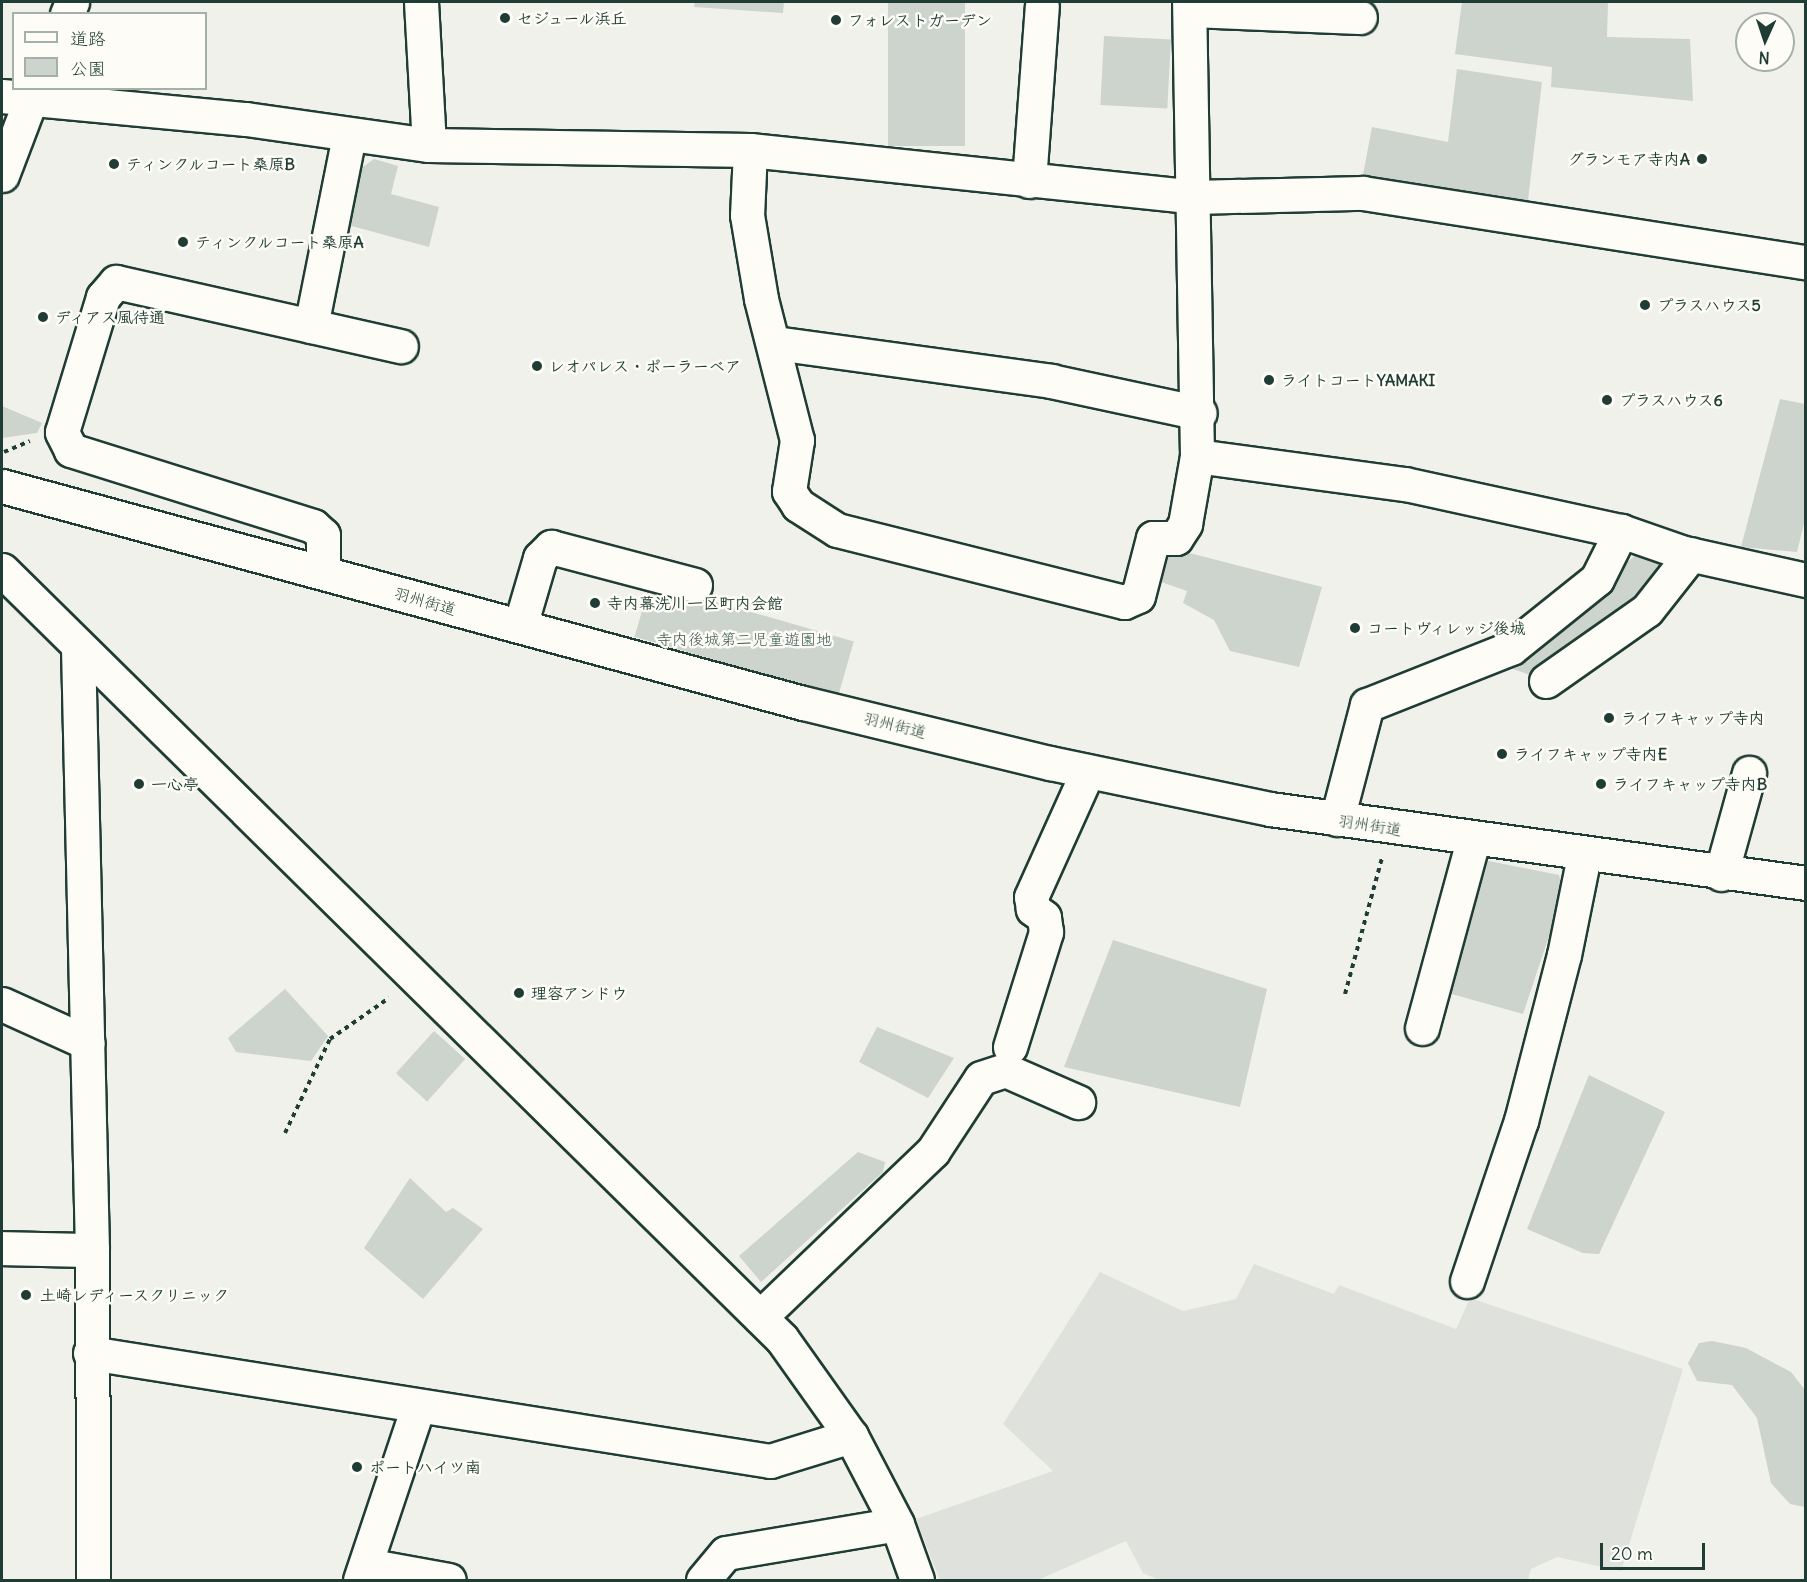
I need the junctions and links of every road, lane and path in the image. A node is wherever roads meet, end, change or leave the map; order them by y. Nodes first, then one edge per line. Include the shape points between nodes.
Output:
1 (421, 2) edge
2 (1042, 6) dead end
3 (1189, 6) edge
4 (1360, 17) dead end
5 (23, 94) edge
6 (349, 136) junction
7 (429, 145) junction
8 (750, 150) junction
9 (2, 175) edge
10 (1029, 181) junction
11 (1194, 197) junction
12 (1806, 262) edge
13 (311, 326) junction
14 (774, 343) junction
15 (401, 346) dead end
16 (1200, 413) junction
17 (1197, 456) junction
18 (2, 486) edge
19 (1621, 531) junction
20 (1691, 554) junction
21 (2, 570) edge
22 (323, 572) junction
23 (1806, 580) edge
24 (695, 585) dead end
25 (520, 627) junction
26 (78, 647) junction
27 (1546, 681) dead end
28 (1088, 771) junction
29 (1749, 773) dead end
30 (1337, 819) junction
31 (1390, 828) junction
32 (1473, 840) junction
33 (1584, 856) junction
34 (1721, 874) junction
35 (1806, 883) edge
36 (415, 981) junction
37 (1345, 993) dead end
38 (2, 1004) edge
39 (1422, 1028) dead end
40 (88, 1043) junction
41 (1010, 1047) dead end
42 (1078, 1102) dead end
43 (285, 1133) dead end
44 (2, 1248) edge
45 (92, 1250) junction
46 (1467, 1281) dead end
47 (760, 1317) junction
48 (90, 1353) junction
49 (418, 1407) junction
50 (851, 1436) junction
51 (897, 1524) junction
52 (363, 1573) edge
53 (93, 1581) edge
54 (449, 1581) edge
55 (703, 1581) edge
56 (917, 1581) edge

1 - 7 street
2 - 10 street
3 - 4 street
3 - 11 street
5 - 6 street
5 - 9 street
6 - 7 street
6 - 13 street
7 - 8 street
8 - 10 street via 880,159
8 - 14 street via 747,215 761,299
10 - 11 street
11 - 12 street via 1364,193
11 - 16 street
13 - 15 street
13 - 22 street via 116,282 103,297 62,432 71,450 313,526 323,535
14 - 16 street via 1051,381
14 - 17 street via 797,440 789,491 798,505 837,530 1124,602 1138,596 1153,538 1176,538 1185,524
16 - 17 street
17 - 19 street via 1405,484
18 - 22 street, 羽州街道
19 - 20 street
19 - 30 street via 1597,579 1511,648 1367,705
20 - 23 street
20 - 27 street via 1647,610
21 - 26 street
22 - 25 street, 羽州街道
24 - 25 street via 551,547 540,558
25 - 28 street, 羽州街道 via 803,703
26 - 36 street
26 - 40 street
28 - 30 street, 羽州街道
28 - 41 street via 1031,897 1033,909 1044,917 1046,933
29 - 34 street
30 - 31 street, 羽州街道
31 - 32 street, 羽州街道
31 - 37 path
32 - 33 street, 羽州街道
32 - 39 street
33 - 34 street, 羽州街道
33 - 46 street via 1564,955 1521,1121
34 - 35 street, 羽州街道
36 - 43 path via 330,1039
36 - 47 street
38 - 40 street
40 - 45 street
42 - 47 street via 1005,1070 981,1078 933,1151
44 - 45 street
45 - 48 street
47 - 50 street
48 - 49 street
48 - 53 street
49 - 50 street via 770,1461
49 - 52 street
50 - 51 street
51 - 55 street via 726,1553
51 - 56 street
52 - 54 street

